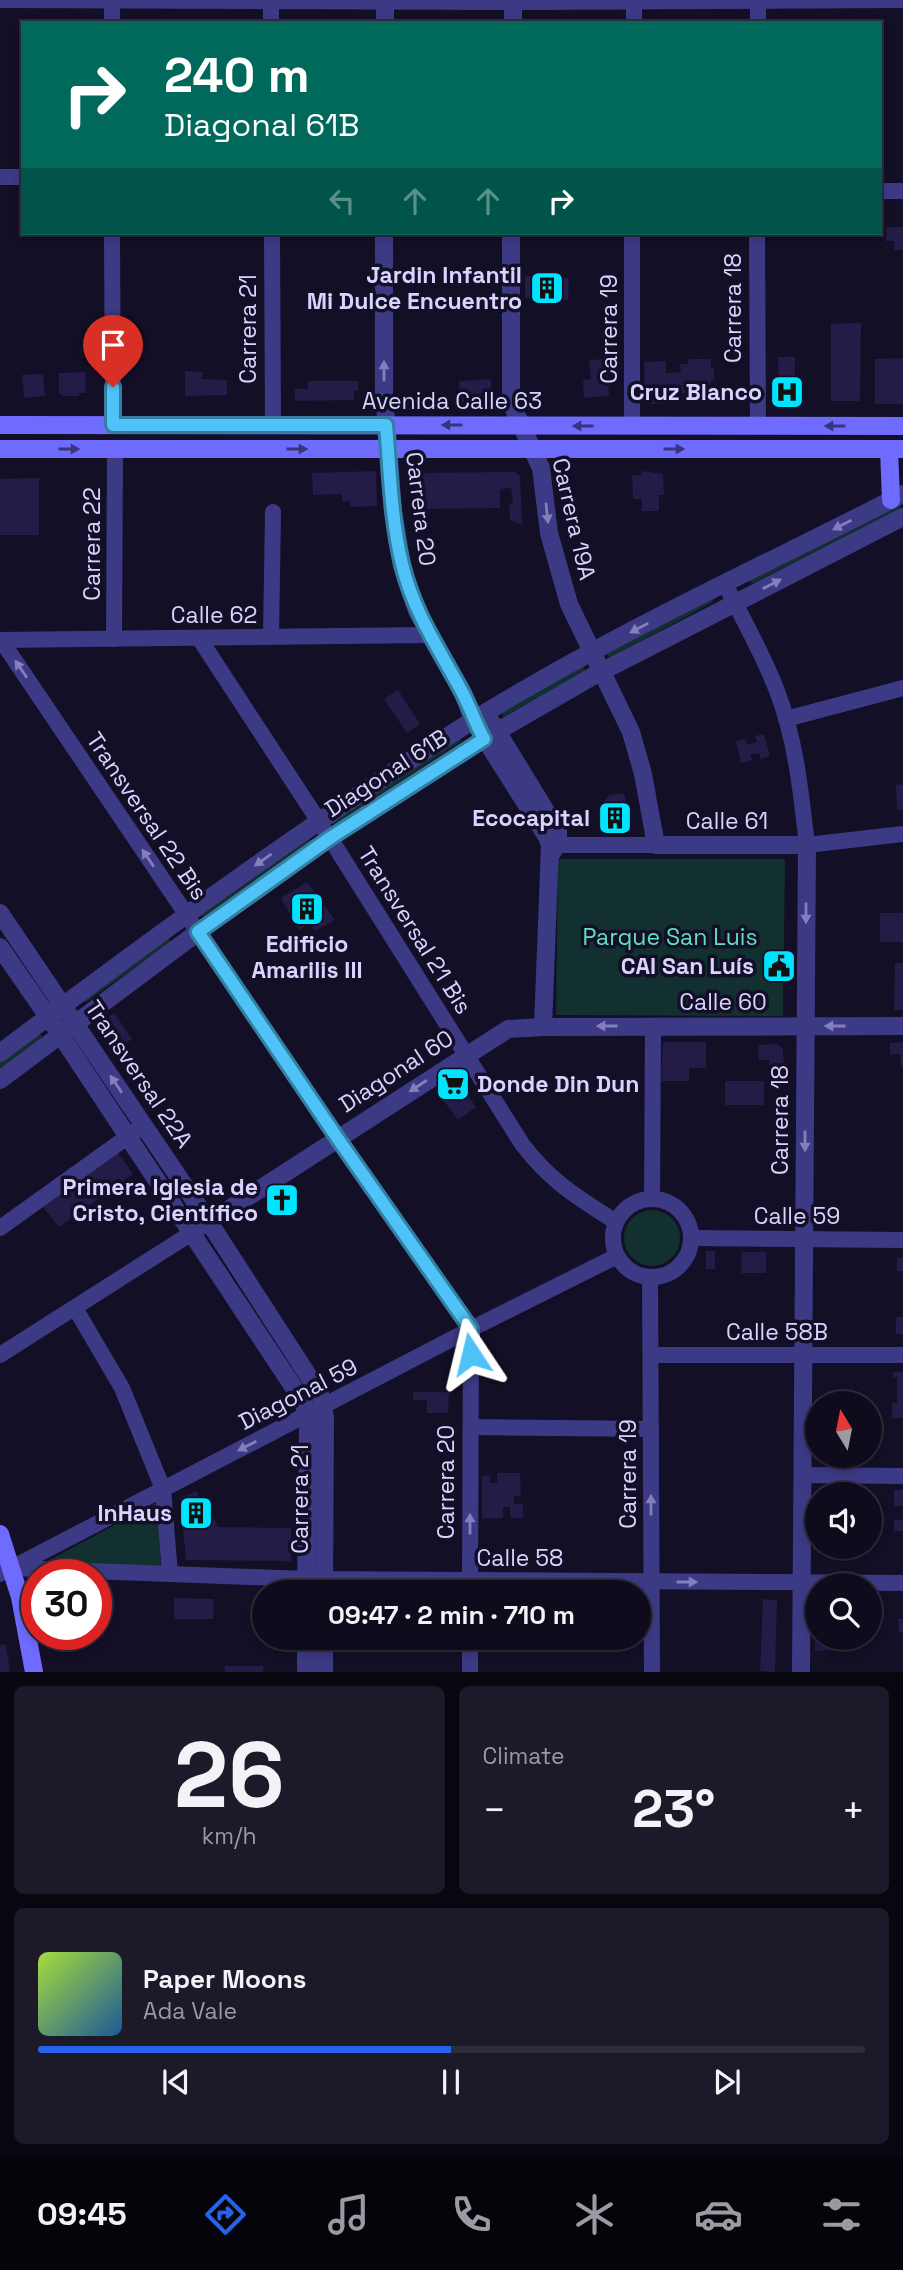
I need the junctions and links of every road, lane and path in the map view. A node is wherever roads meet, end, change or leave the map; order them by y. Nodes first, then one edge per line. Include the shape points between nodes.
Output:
1 (0, 0) edge
2 (112, 0) edge
3 (903, 0) edge
4 (271, 1) edge
5 (385, 1) edge
6 (513, 1) edge
7 (634, 1) edge
8 (758, 1) edge
9 (112, 21) edge
10 (271, 21) edge
11 (385, 21) edge
12 (513, 21) edge
13 (634, 21) edge
14 (758, 21) edge
15 (0, 177) edge
16 (21, 177) edge
17 (882, 191) edge
18 (903, 191) edge
19 (112, 235) edge
20 (272, 235) edge
21 (384, 235) edge
22 (511, 235) edge
23 (632, 235) edge
24 (757, 235) edge
25 (0, 425) edge
26 (113, 425) junction
27 (273, 425) junction
28 (386, 425) junction
29 (521, 425) junction
30 (632, 426) junction
31 (758, 426) junction
32 (903, 426) edge
33 (0, 449) edge
34 (116, 449) junction
35 (388, 449) junction
36 (532, 449) junction
37 (896, 449) edge
38 (897, 497) edge
39 (273, 512) dead end
40 (903, 517) edge
41 (726, 584) junction
42 (735, 603) junction
43 (423, 636) junction
44 (271, 637) junction
45 (199, 638) junction
46 (114, 639) junction
47 (1, 640) edge
48 (592, 652) junction
49 (602, 671) junction
50 (903, 688) edge
51 (480, 717) junction
52 (786, 719) junction
53 (491, 735) junction
54 (318, 820) junction
55 (903, 834) edge
56 (330, 838) junction
57 (656, 845) junction
58 (807, 845) junction
59 (552, 849) junction
60 (0, 914) edge
61 (186, 915) junction
62 (198, 932) junction
63 (0, 947) edge
64 (63, 1006) junction
65 (48, 1017) junction
66 (76, 1024) junction
67 (653, 1026) junction
68 (806, 1026) junction
69 (903, 1026) edge
70 (542, 1027) junction
71 (61, 1036) junction
72 (0, 1053) edge
73 (467, 1054) junction
74 (0, 1080) edge
75 (144, 1125) junction
76 (127, 1137) junction
77 (338, 1139) junction
78 (652, 1199) junction
79 (209, 1222) junction
80 (616, 1222) junction
81 (0, 1228) edge
82 (191, 1234) junction
83 (691, 1238) junction
84 (804, 1239) junction
85 (903, 1240) edge
86 (617, 1256) junction
87 (650, 1277) junction
88 (75, 1307) junction
89 (471, 1329) junction
90 (0, 1355) edge
91 (651, 1355) junction
92 (803, 1355) junction
93 (903, 1355) edge
94 (324, 1406) junction
95 (307, 1414) junction
96 (471, 1427) junction
97 (651, 1430) junction
98 (803, 1475) junction
99 (903, 1476) edge
100 (163, 1489) junction
101 (0, 1534) edge
102 (6, 1571) edge
103 (170, 1574) junction
104 (315, 1580) edge
105 (315, 1580) edge
106 (470, 1580) edge
107 (651, 1580) edge
108 (252, 1581) edge
109 (651, 1581) joint
110 (802, 1582) junction
111 (903, 1583) edge
112 (306, 1650) edge
113 (324, 1650) edge
114 (470, 1650) edge
115 (34, 1671) edge
116 (306, 1671) edge
117 (324, 1671) edge
118 (470, 1671) edge
119 (652, 1671) edge
120 (801, 1671) edge

1 - 2 street
2 - 4 street
2 - 9 street
3 - 8 street
4 - 5 street
4 - 10 street
5 - 6 street
5 - 11 street
6 - 7 street
6 - 12 street
7 - 8 street
7 - 13 street
8 - 14 street
15 - 16 street
17 - 18 street
19 - 26 street
20 - 27 street, Carrera 21
28 -> 21 street, Carrera 20
22 - 29 street, Carrera 19A via 510,398
23 - 30 street, Carrera 19
24 - 31 street, Carrera 18
25 - 26 main road, Avenida Calle 63
26 - 27 main road, Avenida Calle 63
27 - 28 main road, Avenida Calle 63
29 -> 28 main road, Avenida Calle 63
28 - 35 street, Carrera 20
30 -> 29 main road, Avenida Calle 63
29 - 36 street, Carrera 19A
30 - 31 main road, Avenida Calle 63
32 -> 31 main road, Avenida Calle 63
33 -> 34 main road
34 -> 35 main road
34 - 46 street, Carrera 22
35 - 36 main road
35 - 43 street, Carrera 20 via 400,555
36 -> 37 main road
36 -> 48 street, Carrera 19A via 543,477 559,576
37 - 38 main road
38 -> 41 street, Diagonal 61B
39 - 44 street
42 -> 40 street, Diagonal 61B
41 - 42 street, Carrera 18
41 -> 48 street, Diagonal 61B
42 - 49 street, Diagonal 61B
42 - 52 street, Carrera 18 via 767,667
43 - 44 street, Calle 62
43 - 51 street, Carrera 20
44 - 45 street, Calle 62
45 - 46 street, Calle 62
45 - 54 street, Transversal 21 Bis
46 - 47 street, Calle 62
61 -> 47 street, Transversal 22 Bis
48 - 49 street, Carrera 19A
48 - 51 street, Diagonal 61B
49 - 53 street, Diagonal 61B
49 - 57 street, Carrera 19A via 631,732
50 - 52 street
51 - 53 street, Carrera 20
51 - 54 street, Diagonal 61B
52 - 58 street, Carrera 18
53 - 56 street, Diagonal 61B
53 - 59 street, Carrera 20
54 - 56 street, Transversal 21 Bis
54 -> 61 street, Diagonal 61B
55 - 58 street, Calle 61
56 - 62 street, Diagonal 61B
56 - 73 street, Transversal 21 Bis
57 - 58 street, Calle 61
57 - 59 street, Calle 61
58 -> 68 street, Carrera 18
59 - 70 street
60 - 64 street, Transversal 22A
61 - 62 street, Transversal 22 Bis
61 - 64 street, Diagonal 61B
62 - 66 street, Diagonal 61B
62 - 77 street, Transversal 22 Bis
63 - 65 street, Transversal 22A
64 - 65 street, Diagonal 61B
64 - 66 street, Transversal 22A
65 - 71 street, Transversal 22A
65 - 72 street, Diagonal 61B
66 - 71 street, Diagonal 61B
75 -> 66 street, Transversal 22A
67 - 68 street, Calle 60
67 -> 70 street, Calle 60
67 - 78 street
69 -> 68 street, Calle 60
68 -> 84 street, Carrera 18
70 - 73 street, Diagonal 60 via 508,1029
71 - 74 street, Diagonal 61B
71 - 76 street, Transversal 22A
73 -> 77 street, Diagonal 60
73 - 80 street, Transversal 21 Bis via 540,1167
75 - 76 street
75 - 79 street, Transversal 22A
76 - 81 street
76 - 82 street, Transversal 22A
77 - 79 street, Diagonal 60
77 - 89 street, Transversal 22 Bis
78 - 80 street via 634,1203
78 - 83 street via 669,1203 683,1214
79 - 82 street, Diagonal 60
79 - 94 street, Transversal 22A via 314,1382
80 - 86 street via 612,1239
82 - 88 street, Diagonal 60
82 - 95 street, Transversal 22A via 296,1390
83 - 84 street, Calle 59
83 - 87 street via 687,1255 676,1269
84 - 85 street, Calle 59
84 - 92 street, Carrera 18
86 - 87 street via 631,1271
86 - 89 street, Diagonal 59
87 - 91 street, Carrera 19
88 - 90 street, Diagonal 60
88 - 100 street via 122,1388
89 - 94 street, Diagonal 59
89 - 96 street, Carrera 20
91 - 92 street, Calle 58B
91 - 97 street, Carrera 19
92 - 93 street, Calle 58B
92 - 98 street, Carrera 18
94 - 95 street, Diagonal 59
94 - 104 street, Carrera 21
95 -> 100 street, Diagonal 59
95 - 105 street, Carrera 21
96 - 97 street
106 -> 96 street, Carrera 20
107 -> 97 street, Carrera 19
98 - 99 street
98 - 110 street, Carrera 18
100 - 102 street, Diagonal 59
100 - 103 street
101 - 102 main road
102 - 103 street, Calle 58
102 - 115 main road via 26,1624
103 - 108 street, Calle 58
109 -> 110 street, Calle 58
109 - 119 street, Carrera 19
110 - 111 street, Calle 58
110 - 120 street, Carrera 18
112 - 116 street
113 - 117 street
114 - 118 street

